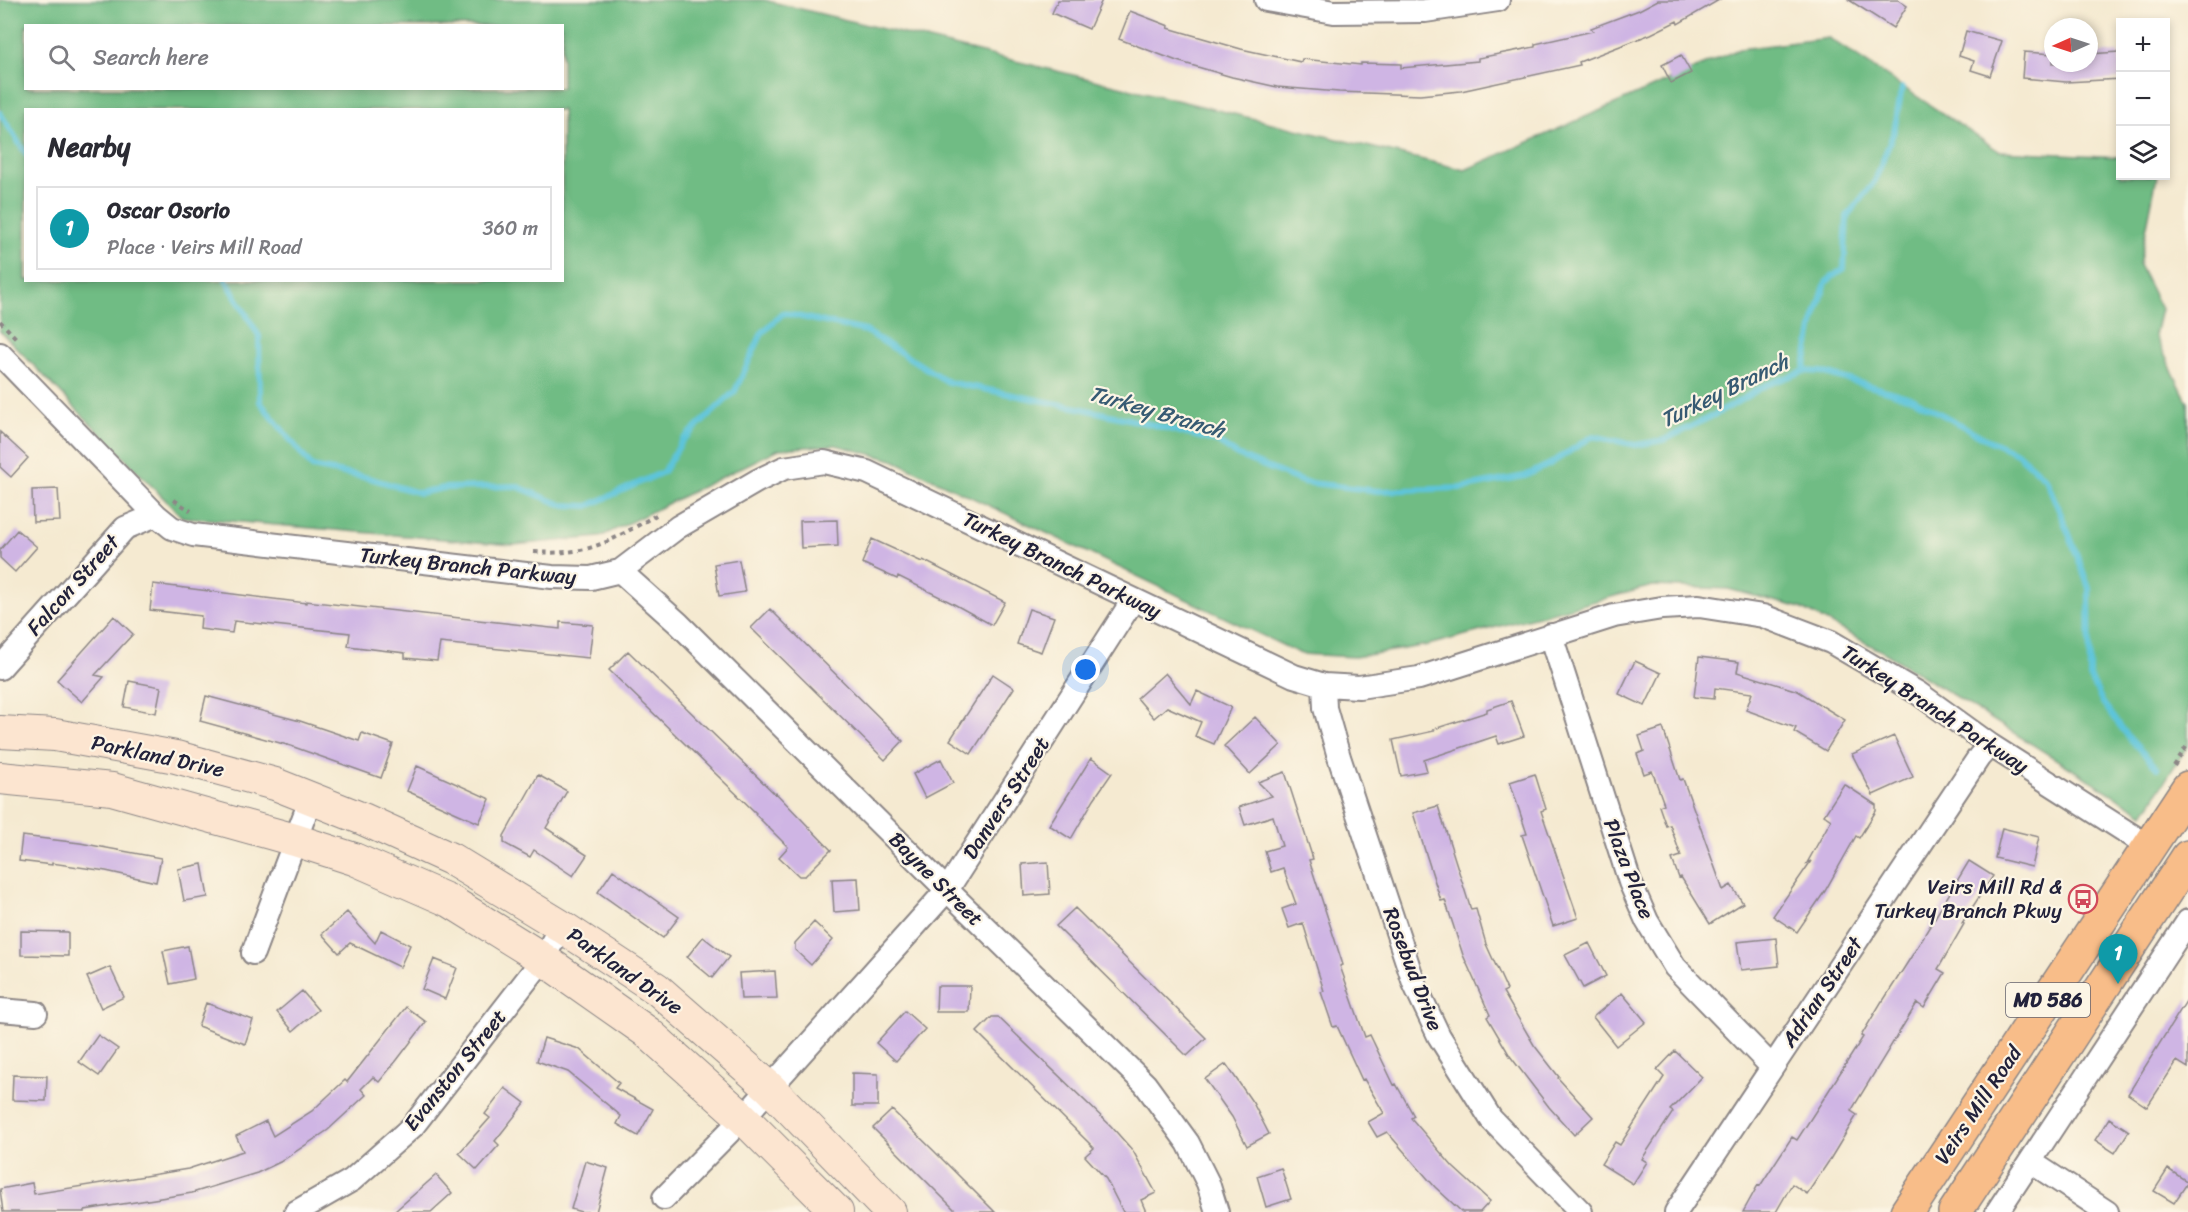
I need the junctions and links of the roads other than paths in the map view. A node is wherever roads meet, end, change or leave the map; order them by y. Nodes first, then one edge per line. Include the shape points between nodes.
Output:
1 (1266, 0) edge
2 (1498, 0) edge
3 (0, 354) edge
4 (156, 515) junction
5 (620, 571) junction
6 (1133, 600) junction
7 (1551, 635) junction
8 (0, 668) edge
9 (1324, 685) junction
10 (0, 732) edge
11 (1990, 745) junction
12 (0, 778) edge
13 (2188, 788) edge
14 (311, 798) junction
15 (295, 840) junction
16 (2150, 847) junction
17 (2188, 857) edge
18 (947, 890) junction
19 (2188, 921) edge
20 (561, 926) junction
21 (253, 953) dead end
22 (543, 958) junction
23 (0, 1010) edge
24 (36, 1012) dead end
25 (1771, 1066) junction
26 (770, 1088) junction
27 (743, 1118) junction
28 (2031, 1162) junction
29 (664, 1198) dead end
30 (296, 1212) edge
31 (837, 1212) edge
32 (890, 1212) edge
33 (1217, 1212) edge
34 (1581, 1212) edge
35 (1676, 1212) edge
36 (1907, 1212) edge
37 (1955, 1212) edge
38 (1997, 1212) edge
39 (2107, 1212) edge

1 - 2 street via 1334,12 1425,11
3 - 4 street, Turkey Branch Parkway
4 - 5 street, Turkey Branch Parkway via 172,528 193,535 552,578 591,578
4 - 8 street, Falcon Street via 125,528
5 - 6 street, Turkey Branch Parkway via 678,527 757,481 784,468 824,462 867,472
5 - 18 street, Bayne Street via 679,624
6 - 9 street, Turkey Branch Parkway via 1294,676
6 - 18 street, Danvers Street
7 - 9 street, Turkey Branch Parkway via 1419,678 1359,687
7 - 11 street, Turkey Branch Parkway via 1614,616 1662,608 1699,606 1763,616 1831,642 1918,693
7 - 25 street, Plaza Place via 1630,882 1647,921 1675,967
9 - 34 street, Rosebud Drive via 1325,708 1339,757 1414,982 1438,1036 1491,1119
10 - 14 street, Parkland Drive via 56,735 176,757
11 - 16 street, Turkey Branch Parkway
11 - 25 street, Adrian Street
12 - 15 street, Parkland Drive via 112,789
13 - 16 main road, Veirs Mill Road / MD 586
14 - 15 street
14 - 20 street, Parkland Drive via 451,859
15 - 21 street
15 - 22 street, Parkland Drive via 354,859 450,901
16 - 36 main road, Veirs Mill Road / MD 586
17 - 37 main road, Veirs Mill Road / MD 586
18 - 26 street, Danvers Street
18 - 33 street, Bayne Street via 1144,1083 1188,1143
19 - 28 street
20 - 22 street, Evanston Street
20 - 26 street, Parkland Drive via 657,989
22 - 27 street, Parkland Drive via 647,1032
22 - 30 street, Evanston Street via 413,1126 352,1180
23 - 24 street
25 - 35 street, Adrian Street
26 - 27 street, Danvers Street
26 - 32 street, Parkland Drive
27 - 29 street, Danvers Street
27 - 31 street, Parkland Drive
28 - 38 street
28 - 39 street

